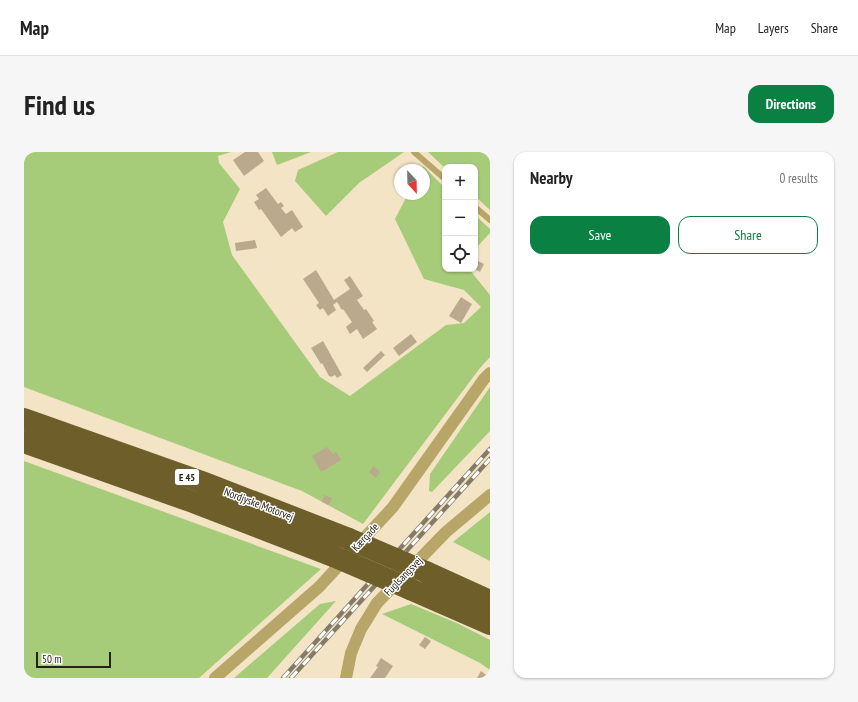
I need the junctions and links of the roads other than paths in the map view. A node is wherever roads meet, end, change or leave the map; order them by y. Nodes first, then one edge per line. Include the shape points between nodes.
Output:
1 (414, 152) edge
2 (442, 176) edge
3 (478, 210) edge
4 (490, 220) edge
5 (490, 373) edge
6 (24, 419) edge
7 (24, 442) edge
8 (490, 495) edge
9 (490, 601) edge
10 (490, 624) edge
11 (215, 678) edge
12 (346, 678) edge

1 - 2 lane
3 - 4 lane
5 - 11 street, Kærgade via 393,507 320,586
6 - 9 highway, Nordjyske Motorvej / E 45, bridge via 202,482 349,539
7 - 10 highway, Nordjyske Motorvej / E 45, bridge via 193,502 333,556
8 - 12 street, Fuglsangsvej via 446,532 377,603 361,629 351,653

